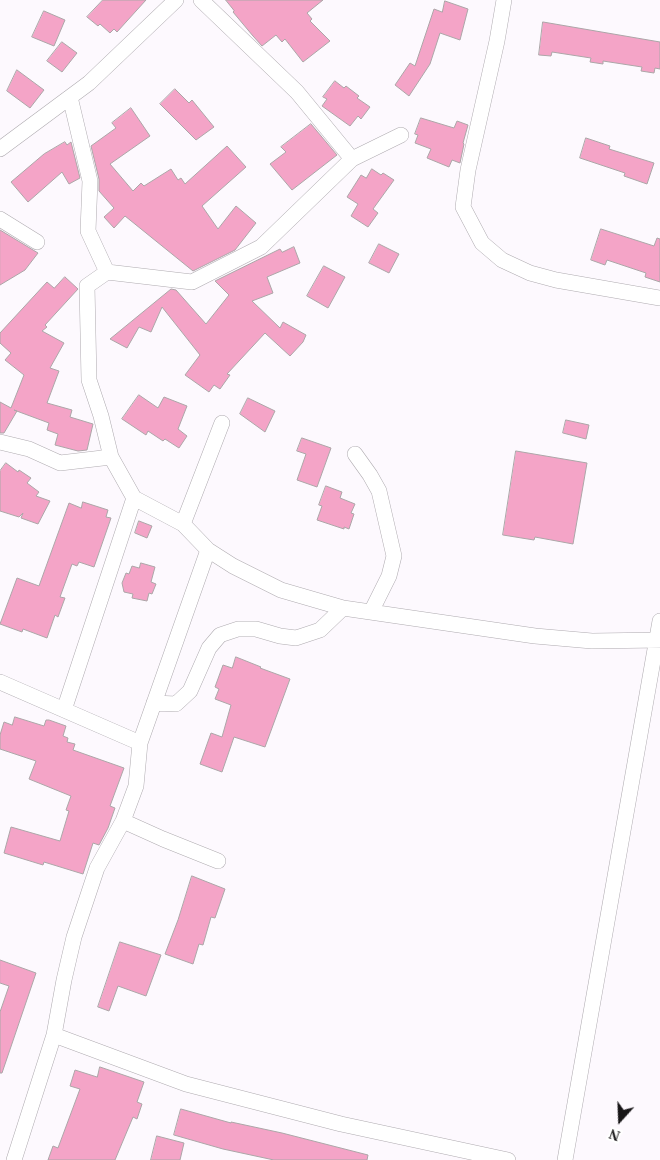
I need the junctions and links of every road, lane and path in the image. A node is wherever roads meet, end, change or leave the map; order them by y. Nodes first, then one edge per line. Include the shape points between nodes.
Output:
1 (176, 0) edge
2 (202, 0) edge
3 (504, 0) edge
4 (70, 97) junction
5 (401, 135) dead end
6 (0, 149) edge
7 (352, 159) junction
8 (0, 219) edge
9 (37, 242) dead end
10 (107, 272) junction
11 (660, 298) edge
12 (222, 423) dead end
13 (0, 442) edge
14 (355, 454) dead end
15 (110, 457) junction
16 (134, 498) junction
17 (183, 524) junction
18 (208, 550) junction
19 (343, 608) junction
20 (371, 612) junction
21 (660, 620) edge
22 (658, 640) edge
23 (0, 682) edge
24 (154, 703) junction
25 (64, 710) junction
26 (140, 743) junction
27 (123, 821) junction
28 (218, 861) dead end
29 (54, 1035) junction
30 (14, 1160) edge
31 (508, 1160) edge
32 (565, 1160) edge

1 - 4 street
2 - 7 street via 297,92
3 - 11 street via 463,207 482,243 502,260 530,273
4 - 6 street
4 - 10 street via 90,181 88,231
5 - 7 street
7 - 10 street via 261,247 192,282
8 - 9 street
10 - 15 street via 87,286 88,352 89,380
12 - 17 street
13 - 15 street via 29,449 60,463
14 - 20 street via 379,491 394,556 389,576
15 - 16 street
16 - 17 street
16 - 25 street
17 - 18 street
18 - 19 street via 281,590
18 - 24 street
19 - 20 street
19 - 24 street via 320,630 296,638 238,629 220,636 209,648 190,691 176,704
20 - 22 street via 535,636 592,641
21 - 22 street
22 - 32 street
23 - 25 street
24 - 26 street
25 - 26 street
26 - 27 street via 136,786
27 - 28 street
27 - 29 street via 97,868 74,937
29 - 30 street
29 - 31 street via 186,1084 341,1124

